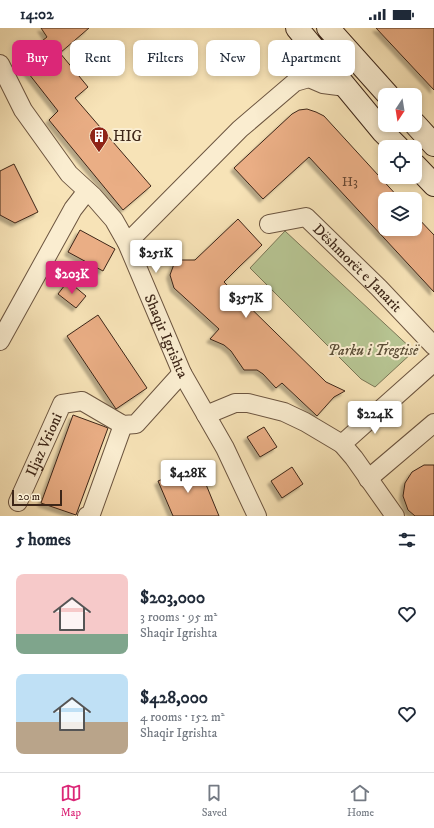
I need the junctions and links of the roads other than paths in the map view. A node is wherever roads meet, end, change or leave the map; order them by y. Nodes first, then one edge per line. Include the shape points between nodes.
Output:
1 (297, 28) edge
2 (328, 28) edge
3 (0, 64) edge
4 (346, 87) junction
5 (382, 88) edge
6 (422, 132) edge
7 (391, 140) edge
8 (434, 145) edge
9 (422, 172) edge
10 (434, 185) edge
11 (87, 191) junction
12 (269, 224) dead end
13 (127, 243) junction
14 (0, 341) edge
15 (434, 346) edge
16 (434, 362) edge
17 (182, 373) junction
18 (206, 415) junction
19 (434, 423) edge
20 (123, 425) junction
21 (342, 444) junction
22 (368, 479) junction
23 (18, 502) dead end
24 (87, 516) edge
25 (257, 516) edge
26 (396, 516) edge

1 - 4 main road
2 - 5 main road
3 - 11 street, Shaqir Igrishta via 23,110 69,174
4 - 7 main road
4 - 13 street via 323,84 309,78 295,82 240,129
6 - 8 main road
9 - 10 main road
11 - 13 street, Shaqir Igrishta via 114,220
11 - 14 street via 72,209
12 - 15 street, Dëshmorët e Janarit via 306,217
13 - 17 street, Shaqir Igrishta
16 - 21 street
17 - 18 street, Shaqir Igrishta
17 - 20 street via 136,424
18 - 21 street via 235,403 248,403 284,412
18 - 25 street, Shaqir Igrishta via 225,448
19 - 22 street
20 - 23 street, Iljaz Vrioni via 82,401 62,404
20 - 24 street via 91,514
21 - 22 street
22 - 26 street

